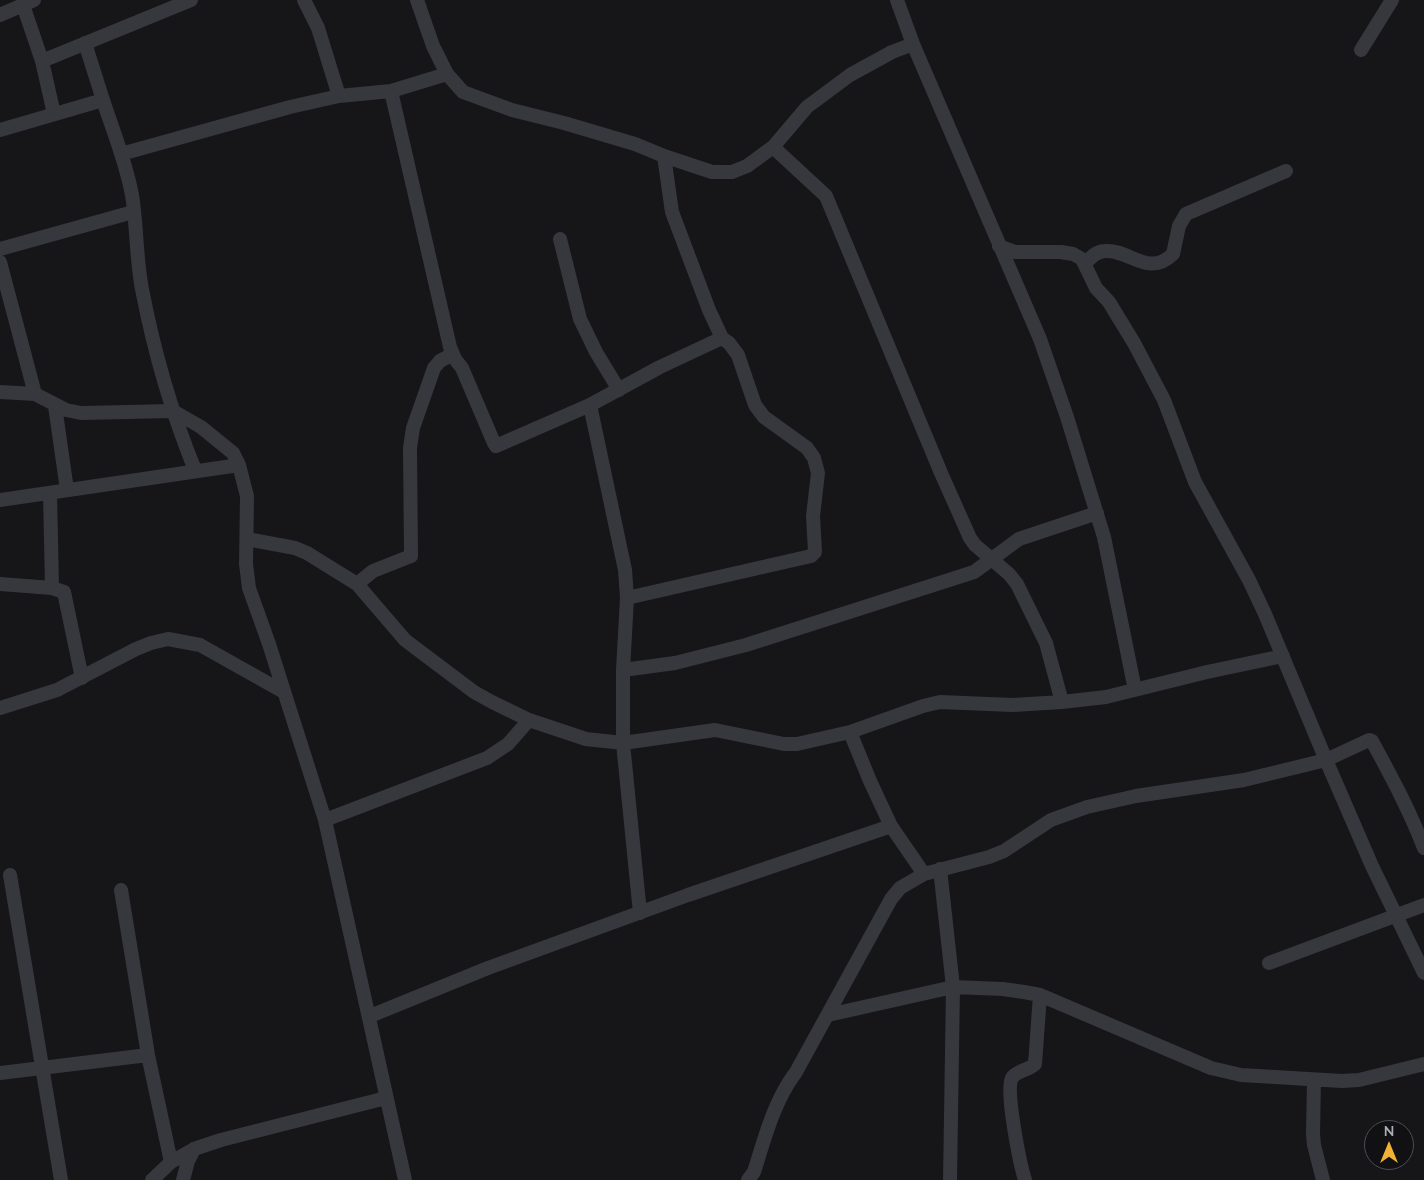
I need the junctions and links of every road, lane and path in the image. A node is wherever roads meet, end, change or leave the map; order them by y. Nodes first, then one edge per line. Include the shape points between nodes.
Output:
1 (191, 0) edge
2 (304, 0) edge
3 (417, 0) edge
4 (897, 0) edge
5 (1392, 0) edge
6 (29, 2) edge
7 (0, 15) edge
8 (84, 43) junction
9 (913, 44) junction
10 (1361, 50) dead end
11 (42, 61) junction
12 (447, 74) junction
13 (391, 91) junction
14 (339, 96) junction
15 (103, 100) junction
16 (54, 114) junction
17 (0, 130) edge
18 (773, 147) junction
19 (121, 154) junction
20 (664, 156) junction
21 (1286, 171) dead end
22 (133, 212) junction
23 (560, 239) dead end
24 (999, 246) junction
25 (0, 249) edge
26 (0, 262) edge
27 (1085, 264) junction
28 (722, 338) junction
29 (453, 354) junction
30 (619, 390) junction
31 (0, 392) edge
32 (35, 394) junction
33 (590, 405) junction
34 (55, 406) junction
35 (173, 411) junction
36 (239, 465) junction
37 (195, 470) junction
38 (67, 490) junction
39 (50, 492) junction
40 (0, 500) edge
41 (1097, 512) junction
42 (246, 539) junction
43 (991, 560) junction
44 (0, 584) edge
45 (356, 584) junction
46 (52, 588) junction
47 (627, 598) junction
48 (1283, 656) junction
49 (623, 670) junction
50 (82, 678) junction
51 (1135, 690) junction
52 (282, 691) junction
53 (1062, 702) junction
54 (0, 708) edge
55 (529, 720) junction
56 (850, 732) junction
57 (623, 743) junction
58 (1326, 760) junction
59 (325, 820) junction
60 (891, 826) junction
61 (1424, 848) edge
62 (940, 869) junction
63 (924, 874) junction
64 (10, 875) dead end
65 (120, 890) dead end
66 (1424, 905) edge
67 (640, 913) junction
68 (1397, 914) junction
69 (1269, 963) dead end
70 (1424, 973) edge
71 (953, 987) junction
72 (1040, 995) junction
73 (828, 1015) junction
74 (370, 1016) junction
75 (148, 1055) junction
76 (1424, 1064) edge
77 (42, 1067) junction
78 (0, 1073) edge
79 (1314, 1080) junction
80 (386, 1098) junction
81 (194, 1149) junction
82 (171, 1162) junction
83 (184, 1179) edge
84 (61, 1180) edge
85 (152, 1180) edge
86 (405, 1180) edge
87 (748, 1180) edge
88 (950, 1180) edge
89 (1025, 1180) edge
90 (1323, 1180) edge

1 - 8 street
2 - 14 street via 318,28
3 - 12 street
4 - 9 street
5 - 10 street
6 - 7 street
6 - 11 street
8 - 11 street
8 - 15 street
9 - 18 street via 892,52 828,90 807,106
9 - 24 street
11 - 16 street
12 - 13 street
12 - 20 street via 463,92 512,110 635,144
13 - 14 street
13 - 29 street
14 - 19 street via 290,106
15 - 16 street
15 - 19 street
16 - 17 street
18 - 20 street via 747,166 732,172 712,172
18 - 43 street via 826,196 966,530 975,545
19 - 22 street
20 - 28 street via 672,212 708,310
21 - 27 street via 1186,214 1179,226 1173,254 1160,262 1147,264 1104,251 1095,254
22 - 25 street
22 - 35 street via 141,287 158,363
23 - 30 street via 584,329
24 - 27 street via 1023,253 1073,254
24 - 41 street via 1040,339
26 - 32 street
27 - 48 street via 1096,288 1109,302 1134,342 1164,400 1195,482 1249,580
28 - 30 street
28 - 47 street via 738,355 749,390 764,417 807,448 814,458 818,473 812,516 815,552 811,556
29 - 33 street via 496,446
29 - 45 street via 434,368 413,428 409,461 411,556 372,571
30 - 33 street
31 - 32 street
32 - 34 street
33 - 47 street via 620,542
34 - 35 street via 81,413
34 - 38 street
35 - 36 street via 201,427 233,453
35 - 37 street
36 - 37 street
36 - 42 street via 247,496
37 - 38 street
38 - 39 street
39 - 40 street
39 - 46 street
41 - 43 street via 1019,540
41 - 51 street
42 - 45 street via 307,553
42 - 52 street via 246,576
43 - 49 street via 974,572 746,645 675,663
43 - 53 street via 1017,584 1046,643
44 - 46 street
45 - 55 street via 405,640 474,692
46 - 50 street via 64,592
47 - 49 street
48 - 51 street
48 - 58 street
49 - 57 street
50 - 52 street via 151,643 168,640 200,645
50 - 54 street via 57,690
51 - 53 street
52 - 59 street
53 - 56 street via 1000,705 940,702
55 - 57 street via 586,738
55 - 59 street via 508,744 487,758
56 - 57 street via 791,744 706,730
56 - 60 street
57 - 67 street
58 - 61 street via 1366,740 1372,741
58 - 62 street via 1244,780 1136,796 1087,807 1051,820 1004,851
58 - 68 street via 1372,866
59 - 74 street
60 - 63 street
60 - 67 street
62 - 63 street
62 - 71 street
63 - 73 street via 900,888 891,899
64 - 77 street
65 - 75 street
66 - 68 street
67 - 74 street via 488,968
68 - 69 street
68 - 70 street
71 - 72 street via 1003,989
71 - 73 street
71 - 88 street
72 - 79 street via 1211,1068 1241,1075
72 - 89 street via 1035,1064 1015,1075 1010,1088
73 - 87 street via 777,1101 754,1172
74 - 80 street
75 - 77 street
75 - 82 street
76 - 79 street via 1359,1080
77 - 78 street
77 - 84 street
79 - 90 street via 1313,1140
80 - 81 street
80 - 86 street
81 - 82 street
81 - 83 street
82 - 85 street

